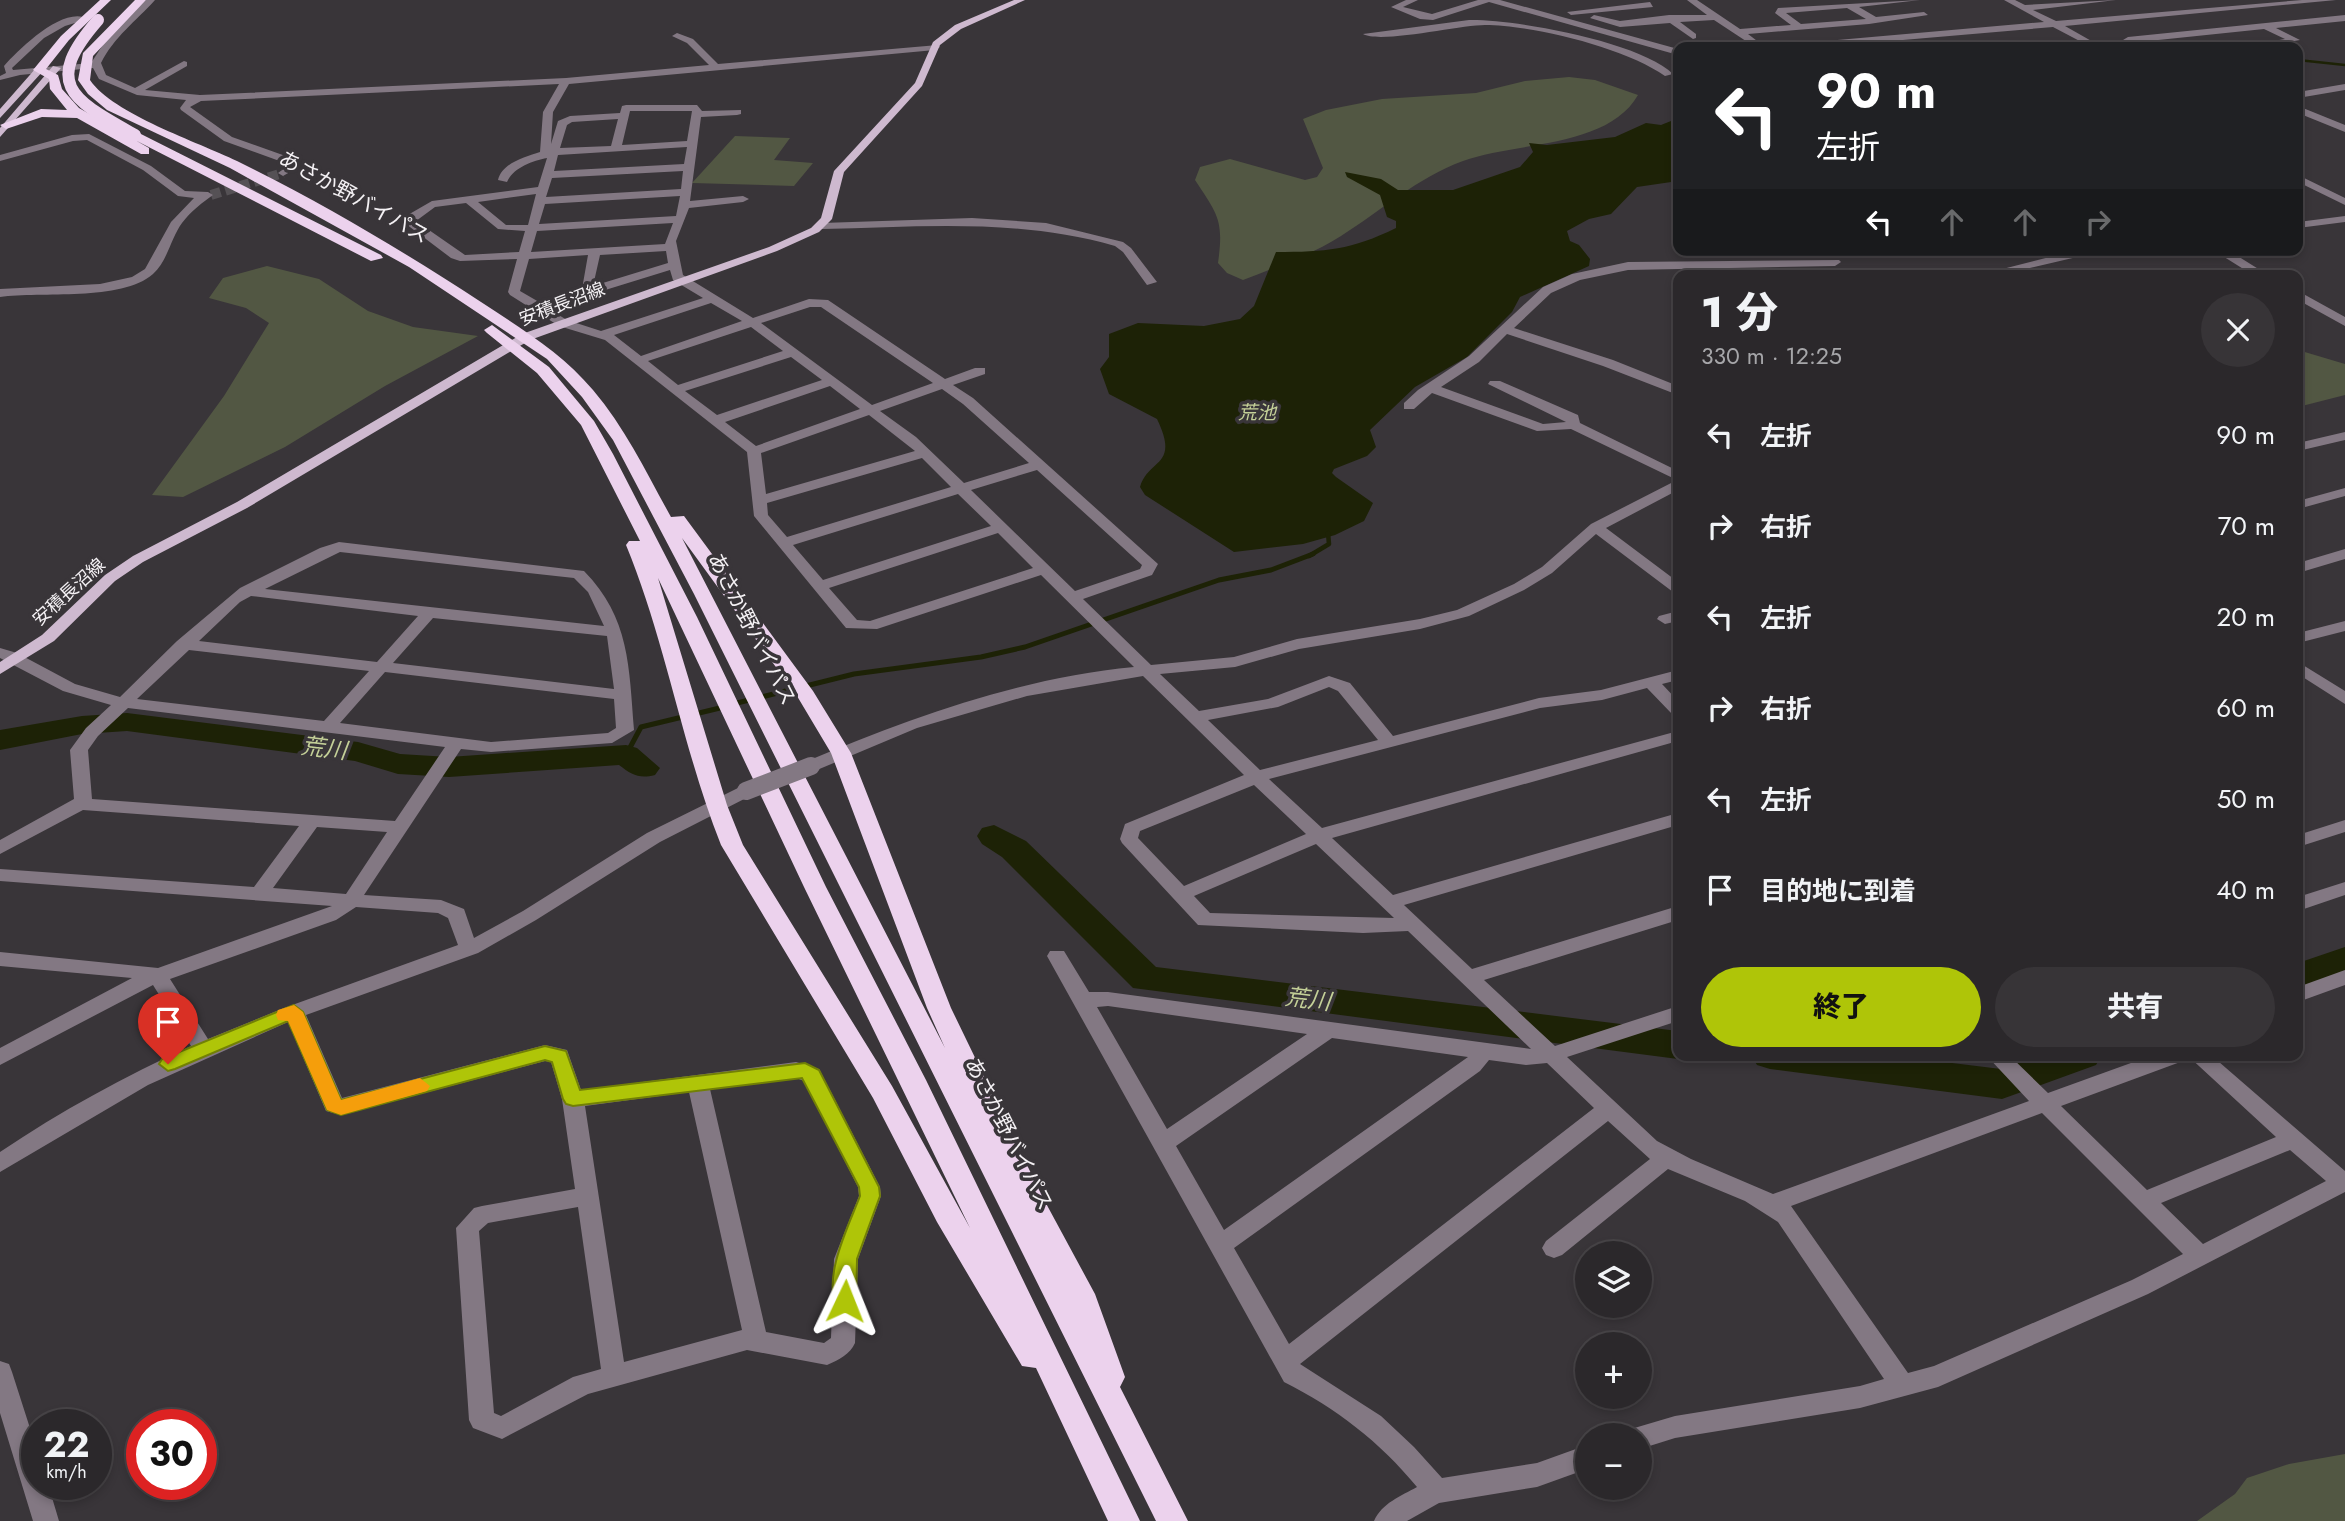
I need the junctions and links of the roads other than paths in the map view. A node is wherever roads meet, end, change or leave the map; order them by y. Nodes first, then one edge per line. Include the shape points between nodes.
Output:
1 (106, 0) edge
2 (118, 0) edge
3 (131, 0) edge
4 (141, 0) edge
5 (151, 0) edge
6 (1021, 0) edge
7 (1415, 0) edge
8 (1515, 0) edge
9 (1532, 0) edge
10 (1712, 0) edge
11 (1916, 0) edge
12 (2008, 0) edge
13 (2112, 0) edge
14 (2329, 0) edge
15 (1491, 1) edge
16 (1692, 1) edge
17 (2057, 2) edge
18 (1647, 3) edge
19 (2290, 4) junction
20 (1850, 6) junction
21 (2023, 8) junction
22 (1458, 10) junction
23 (1571, 12) junction
24 (1924, 15) dead end
25 (1715, 17) junction
26 (2345, 18) edge
27 (84, 19) junction
28 (1672, 20) junction
29 (1870, 20) junction
30 (2326, 20) junction
31 (1493, 22) junction
32 (2054, 25) junction
33 (2265, 26) junction
34 (1799, 27) junction
35 (1738, 32) junction
36 (1368, 34) dead end
37 (677, 36) dead end
38 (1911, 37) junction
39 (1753, 42) edge
40 (1858, 42) edge
41 (1920, 42) edge
42 (2088, 42) edge
43 (2132, 42) edge
44 (2280, 42) edge
45 (1640, 43) junction
46 (59, 45) junction
47 (27, 47) junction
48 (935, 47) junction
49 (1673, 51) edge
50 (184, 64) dead end
51 (714, 65) junction
52 (90, 66) junction
53 (49, 71) junction
54 (11, 74) junction
55 (1668, 74) dead end
56 (0, 80) edge
57 (566, 81) junction
58 (0, 85) edge
59 (26, 85) junction
60 (2345, 87) edge
61 (136, 91) junction
62 (2303, 94) edge
63 (200, 98) junction
64 (2303, 111) edge
65 (737, 112) dead end
66 (81, 114) junction
67 (696, 114) junction
68 (624, 116) junction
69 (2, 125) edge
70 (2345, 129) edge
71 (692, 144) junction
72 (616, 148) junction
73 (550, 154) junction
74 (0, 159) edge
75 (691, 167) junction
76 (283, 173) dead end
77 (547, 175) junction
78 (503, 180) dead end
79 (2303, 181) edge
80 (687, 192) junction
81 (541, 196) junction
82 (468, 199) junction
83 (743, 199) dead end
84 (2345, 202) edge
85 (728, 206) dead end
86 (683, 210) junction
87 (2345, 219) edge
88 (309, 224) junction
89 (2303, 224) edge
90 (822, 226) junction
91 (531, 228) junction
92 (670, 247) junction
93 (595, 251) junction
94 (524, 256) junction
95 (2067, 256) edge
96 (2229, 256) edge
97 (1835, 262) dead end
98 (2003, 270) edge
99 (2253, 270) edge
100 (679, 272) junction
101 (1151, 282) dead end
102 (589, 291) junction
103 (0, 293) edge
104 (713, 298) junction
105 (2303, 298) edge
106 (537, 307) junction
107 (752, 322) junction
108 (2345, 322) edge
109 (563, 323) junction
110 (1503, 329) junction
111 (604, 334) junction
112 (519, 341) junction
113 (793, 352) junction
114 (640, 360) junction
115 (980, 372) dead end
116 (833, 381) junction
117 (944, 384) junction
118 (1495, 384) dead end
119 (1432, 388) junction
120 (1673, 389) edge
121 (677, 390) junction
122 (1409, 406) dead end
123 (874, 410) junction
124 (717, 420) junction
125 (1573, 425) junction
126 (2345, 436) edge
127 (2303, 446) edge
128 (754, 451) junction
129 (924, 453) junction
130 (1039, 465) junction
131 (614, 474) junction
132 (1673, 474) edge
133 (643, 480) junction
134 (1673, 487) edge
135 (961, 490) junction
136 (2345, 492) edge
137 (758, 501) junction
138 (2303, 504) edge
139 (1596, 527) junction
140 (1000, 528) junction
141 (784, 543) junction
142 (2345, 554) edge
143 (2303, 567) edge
144 (1045, 569) junction
145 (1673, 585) edge
146 (820, 586) junction
147 (245, 591) junction
148 (1073, 597) junction
149 (429, 613) junction
150 (2344, 627) edge
151 (616, 632) junction
152 (2303, 637) edge
153 (183, 644) junction
154 (0, 653) edge
155 (18, 659) junction
156 (0, 669) edge
157 (380, 669) junction
158 (2303, 670) edge
159 (1150, 671) junction
160 (1673, 677) edge
161 (1651, 684) junction
162 (622, 695) junction
163 (2345, 699) edge
164 (122, 702) junction
165 (1673, 705) edge
166 (1196, 717) junction
167 (327, 728) junction
168 (1673, 737) edge
169 (1389, 742) junction
170 (456, 744) junction
171 (841, 752) junction
172 (1256, 777) junction
173 (80, 804) junction
174 (716, 805) junction
175 (1673, 819) edge
176 (313, 820) junction
177 (2345, 826) edge
178 (399, 827) junction
179 (1320, 835) junction
180 (2303, 839) edge
181 (0, 848) edge
182 (0, 875) edge
183 (2345, 888) edge
184 (258, 895) junction
185 (1179, 895) junction
186 (351, 901) junction
187 (1391, 902) junction
188 (2303, 902) edge
189 (1673, 915) edge
190 (1412, 924) junction
191 (471, 948) junction
192 (1057, 956) dead end
193 (4, 962) edge
194 (157, 976) junction
195 (1470, 977) junction
196 (2345, 977) edge
197 (2303, 993) edge
198 (1083, 1000) junction
199 (294, 1012) junction
200 (1673, 1015) edge
201 (1327, 1031) junction
202 (203, 1048) junction
203 (1483, 1053) junction
204 (1550, 1055) junction
205 (0, 1056) edge
206 (2002, 1061) edge
207 (2160, 1061) edge
208 (2204, 1061) edge
209 (697, 1082) junction
210 (573, 1099) junction
211 (2044, 1104) junction
212 (1607, 1110) junction
213 (2294, 1139) junction
214 (1163, 1143) junction
215 (1665, 1159) junction
216 (0, 1163) edge
217 (2344, 1183) edge
218 (587, 1196) junction
219 (2143, 1201) junction
220 (1772, 1204) junction
221 (1220, 1246) junction
222 (1554, 1248) dead end
223 (2200, 1256) junction
224 (756, 1339) junction
225 (1285, 1361) junction
226 (0, 1372) edge
227 (614, 1376) junction
228 (1903, 1387) junction
229 (1119, 1414) junction
230 (1652, 1434) edge
231 (1575, 1461) edge
232 (1106, 1483) junction
233 (1436, 1491) junction
234 (46, 1521) edge
235 (1124, 1521) edge
236 (1172, 1521) edge
237 (1387, 1521) edge

1 - 27 highway
2 - 88 highway, あさか野バイパス, bridge via 71,50 65,69 70,90 84,105 135,135
3 - 53 highway
4 - 52 highway via 87,55
5 - 52 street
6 - 48 main road via 958,27
7 - 22 street via 1395,7 1423,17
8 - 15 street
9 - 23 street
10 - 16 street
11 - 20 street
12 - 21 street
13 - 17 street
14 - 19 street
15 - 22 street
15 - 45 street
16 - 25 street
17 - 21 street
18 - 23 street
18 - 28 street
19 - 30 street
19 - 32 street
20 - 29 street
20 - 34 street via 1778,11
21 - 32 street
22 - 31 street
23 - 28 street via 1620,24
24 - 29 street
25 - 28 street
25 - 35 street
26 - 30 street
27 - 46 highway
27 - 47 street via 66,21
28 - 45 street via 1693,36
29 - 34 street
30 - 33 street
31 - 36 street
31 - 55 street via 1547,29 1631,55
32 - 38 street
32 - 42 street
33 - 43 street via 2128,40
33 - 44 street via 2295,40
34 - 35 street
35 - 39 street
37 - 51 street via 691,41
38 - 40 street
38 - 41 street
45 - 49 street
46 - 47 street
46 - 53 highway
47 - 54 street via 7,68
48 - 51 street
48 - 90 main road via 912,93 839,171
50 - 61 street
51 - 57 street
52 - 53 street
52 - 61 street via 105,80
52 - 112 highway, あさか野バイパス via 86,85 111,107 235,165 414,264
53 - 54 street
53 - 59 main road
53 - 66 highway via 60,98
53 - 69 main road
54 - 56 street
57 - 63 street
57 - 73 street via 548,113
58 - 59 street
59 - 69 main road
60 - 62 street
61 - 63 street
63 - 76 street via 185,108 228,139 290,161
64 - 70 street
65 - 67 street
66 - 69 highway via 41,113
66 - 88 highway via 206,182 286,219
67 - 68 street via 697,107 692,105 648,106 626,108
67 - 71 street
68 - 72 street
68 - 73 street via 562,123
71 - 72 street
71 - 75 street
72 - 73 street
73 - 77 street
73 - 78 street via 523,162 505,173
74 - 103 street via 89,137 148,168 181,194 206,196 177,222 144,276 112,284
75 - 77 street
75 - 80 street
77 - 81 street
79 - 84 street
80 - 81 street
80 - 86 street
81 - 82 street
81 - 91 street
82 - 91 street via 504,228
82 - 94 street via 432,204 410,222 460,258
83 - 86 street
85 - 86 street
86 - 91 street
86 - 92 street
87 - 89 street
88 - 112 highway, あさか野バイパス
90 - 100 main road, 安積長沼線 via 791,242
90 - 101 street via 955,220 1031,223 1119,244
91 - 94 street
92 - 93 street
92 - 100 street
93 - 94 street
93 - 102 street
94 - 106 street via 514,292
95 - 98 street
96 - 99 street
97 - 110 street via 1618,267 1547,290
100 - 102 street
100 - 104 street
100 - 109 main road, 安積長沼線
102 - 106 street
104 - 107 street
104 - 111 street
105 - 108 street
106 - 109 street
107 - 113 street
107 - 114 street
107 - 117 street via 809,303 824,303
109 - 111 street
109 - 112 main road, 安積長沼線
110 - 119 street via 1474,359
110 - 120 street
111 - 114 street
112 - 131 highway, あさか野バイパス via 588,424
112 - 133 highway, あさか野バイパス via 552,356 588,394
112 - 155 main road, 安積長沼線 via 235,509 125,566 57,631
113 - 116 street
113 - 121 street
114 - 121 street
115 - 117 street
116 - 123 street
116 - 124 street
117 - 123 street
117 - 130 street
118 - 125 street via 1573,418
119 - 122 street
119 - 125 street via 1542,428
121 - 124 street
123 - 128 street
123 - 129 street
124 - 128 street
125 - 132 street
126 - 127 street
128 - 137 street
129 - 135 street
129 - 137 street
130 - 135 street
130 - 148 street via 1150,564 1147,572
131 - 174 highway via 618,506 654,590
131 - 232 highway, あさか野バイパス
133 - 171 highway via 660,495 806,695
133 - 229 highway, あさか野バイパス
134 - 139 street
135 - 140 street
135 - 141 street
136 - 138 street
137 - 141 street via 761,516
139 - 145 street
139 - 159 street via 1534,579 1463,613 1297,644 1235,662
140 - 144 street
140 - 146 street
141 - 146 street
142 - 143 street
144 - 146 street via 867,626 852,625
144 - 148 street
147 - 149 street
147 - 151 street via 339,548 573,572 593,586
147 - 153 street
148 - 159 street
149 - 151 street
149 - 157 street
150 - 152 street
151 - 162 street
153 - 157 street
153 - 164 street
154 - 155 street
155 - 156 main road, 安積長沼線
155 - 164 street via 82,695
157 - 162 street
157 - 167 street
158 - 163 street
159 - 166 street
159 - 171 street via 1013,694 911,724
160 - 161 street
161 - 165 street
161 - 169 street via 1539,703
162 - 170 street via 625,730 615,738 491,747
164 - 167 street
164 - 173 street via 79,750
166 - 169 street via 1272,703 1329,681 1344,687
166 - 172 street
167 - 170 street
168 - 179 street
169 - 172 street
170 - 178 street
171 - 174 street, bridge
171 - 229 highway via 939,1008 1092,1319
172 - 179 street
172 - 185 street via 1131,828 1129,839
173 - 176 street
173 - 181 street
174 - 191 street via 625,854 557,901
174 - 232 highway via 732,845 883,1093 947,1214
175 - 187 street
176 - 178 street
176 - 184 street
177 - 180 street
178 - 186 street
179 - 185 street
179 - 187 street
182 - 184 street
183 - 188 street
184 - 186 street
185 - 190 street via 1205,920
186 - 191 street via 450,909 457,914 463,938
186 - 194 street via 329,915
187 - 190 street
189 - 195 street
190 - 195 street
191 - 199 street
192 - 198 street
193 - 194 street via 88,965
194 - 202 street
194 - 205 street
195 - 204 street
196 - 197 street
198 - 201 street via 1108,999
198 - 214 street
199 - 202 street
199 - 210 street via 334,1105 341,1107 545,1053 560,1056
200 - 204 street
201 - 203 street
201 - 214 street
202 - 216 street via 83,1110
203 - 204 street
203 - 221 street via 1474,1065
204 - 212 street
206 - 211 street
207 - 211 street
208 - 213 street
209 - 210 street
209 - 224 street
209 - 224 street via 805,1071 812,1075 869,1187 870,1196 846,1259 843,1343 827,1354
210 - 218 street
211 - 219 street
211 - 220 street
212 - 215 street
212 - 225 street
213 - 217 street
213 - 219 street
214 - 221 street
215 - 220 street
215 - 222 street
217 - 223 street
218 - 227 street
218 - 227 street via 482,1215 467,1228 482,1420 502,1428 582,1385
219 - 223 street
220 - 228 street via 1796,1226
221 - 225 street
223 - 228 street via 2032,1337
224 - 227 street
225 - 233 street via 1293,1374 1367,1417 1406,1453
226 - 234 street
228 - 230 street
229 - 236 highway, あさか野バイパス
231 - 233 street via 1537,1475
232 - 235 highway, あさか野バイパス
233 - 237 street

